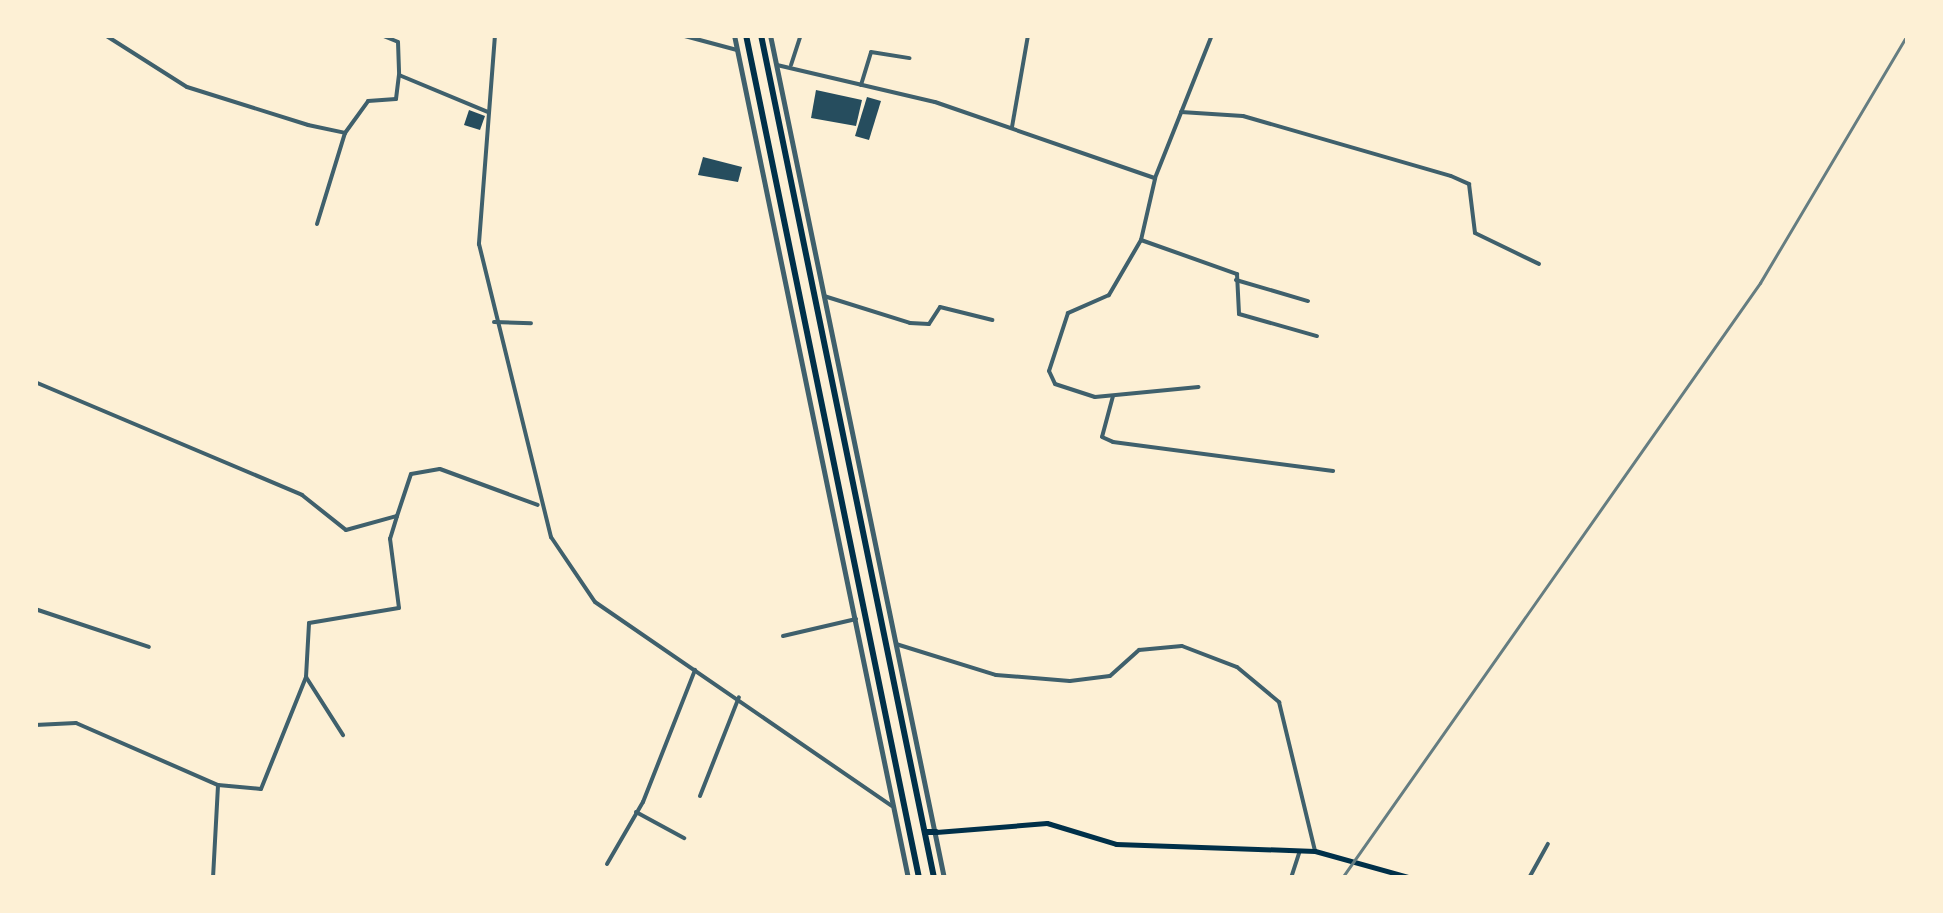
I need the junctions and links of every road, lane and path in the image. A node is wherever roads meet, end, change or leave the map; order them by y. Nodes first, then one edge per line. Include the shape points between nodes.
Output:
1 (105, 35) edge
2 (380, 35) edge
3 (495, 35) edge
4 (681, 35) edge
5 (734, 35) edge
6 (746, 35) edge
7 (761, 35) edge
8 (770, 35) edge
9 (801, 35) edge
10 (1028, 35) edge
11 (1212, 35) edge
12 (738, 50) junction
13 (910, 58) dead end
14 (791, 65) junction
15 (776, 66) junction
16 (400, 74) junction
17 (861, 85) junction
18 (488, 112) junction
19 (1181, 112) junction
20 (1012, 127) junction
21 (346, 133) junction
22 (1155, 178) junction
23 (317, 224) dead end
24 (1141, 240) junction
25 (1539, 264) dead end
26 (1236, 280) junction
27 (824, 296) junction
28 (1308, 302) dead end
29 (992, 320) dead end
30 (494, 322) junction
31 (531, 323) dead end
32 (1316, 336) dead end
33 (35, 382) edge
34 (1200, 387) dead end
35 (1113, 396) junction
36 (1334, 471) dead end
37 (538, 505) junction
38 (397, 516) junction
39 (35, 609) edge
40 (856, 619) junction
41 (783, 636) dead end
42 (896, 644) junction
43 (149, 647) dead end
44 (695, 670) junction
45 (306, 678) junction
46 (739, 697) junction
47 (35, 725) edge
48 (343, 735) dead end
49 (218, 786) junction
50 (700, 796) dead end
51 (896, 808) junction
52 (635, 811) junction
53 (907, 815) junction
54 (925, 832) junction
55 (936, 832) junction
56 (684, 838) dead end
57 (1548, 844) dead end
58 (1300, 851) junction
59 (1315, 852) junction
60 (606, 864) dead end
61 (1402, 877) edge
62 (213, 878) edge
63 (908, 878) edge
64 (918, 878) edge
65 (934, 878) edge
66 (944, 878) edge
67 (1291, 878) edge
68 (1412, 878) edge
69 (1529, 878) edge

1 - 21 street via 187,87
2 - 16 street via 398,42
3 - 18 street
4 - 12 street
5 - 12 street
6 - 53 highway
7 - 54 highway
8 - 15 street
9 - 14 street
10 - 20 street
11 - 19 street
12 - 40 street
13 - 17 street via 870,52
14 - 15 street
14 - 17 street
15 - 27 street
16 - 18 street
16 - 21 street via 396,98 368,101
17 - 20 street
18 - 30 street via 479,244
19 - 22 street
19 - 25 street via 1243,116 1451,176 1469,184 1475,233
20 - 22 street
21 - 23 street
22 - 24 street
24 - 26 street
24 - 35 street via 1109,295 1068,312 1049,372 1055,384
26 - 28 street
26 - 32 street via 1239,314
27 - 29 street via 910,323 929,324 940,307
27 - 42 street
30 - 31 street
30 - 37 street
33 - 38 street via 308,498 340,528 360,530
34 - 35 street
35 - 36 street via 1102,437 1114,442
37 - 38 street via 440,469 410,474
37 - 44 street via 595,602
38 - 45 street via 390,539 399,608 310,623
39 - 43 street
40 - 41 street
40 - 51 street
42 - 55 street
42 - 59 street via 996,675 1070,681 1110,676 1139,650 1182,646 1237,667 1279,702
44 - 46 street
44 - 52 street
45 - 48 street
45 - 49 street via 265,786
46 - 50 street
46 - 51 street
47 - 49 street via 84,726
49 - 62 street
51 - 53 highway
51 - 63 street
52 - 56 street
52 - 60 street
53 - 64 highway
54 - 55 highway
54 - 65 highway
55 - 58 main road via 1047,823 1116,844
55 - 66 street
57 - 69 street
58 - 59 main road
58 - 67 street
59 - 61 main road
61 - 68 main road

